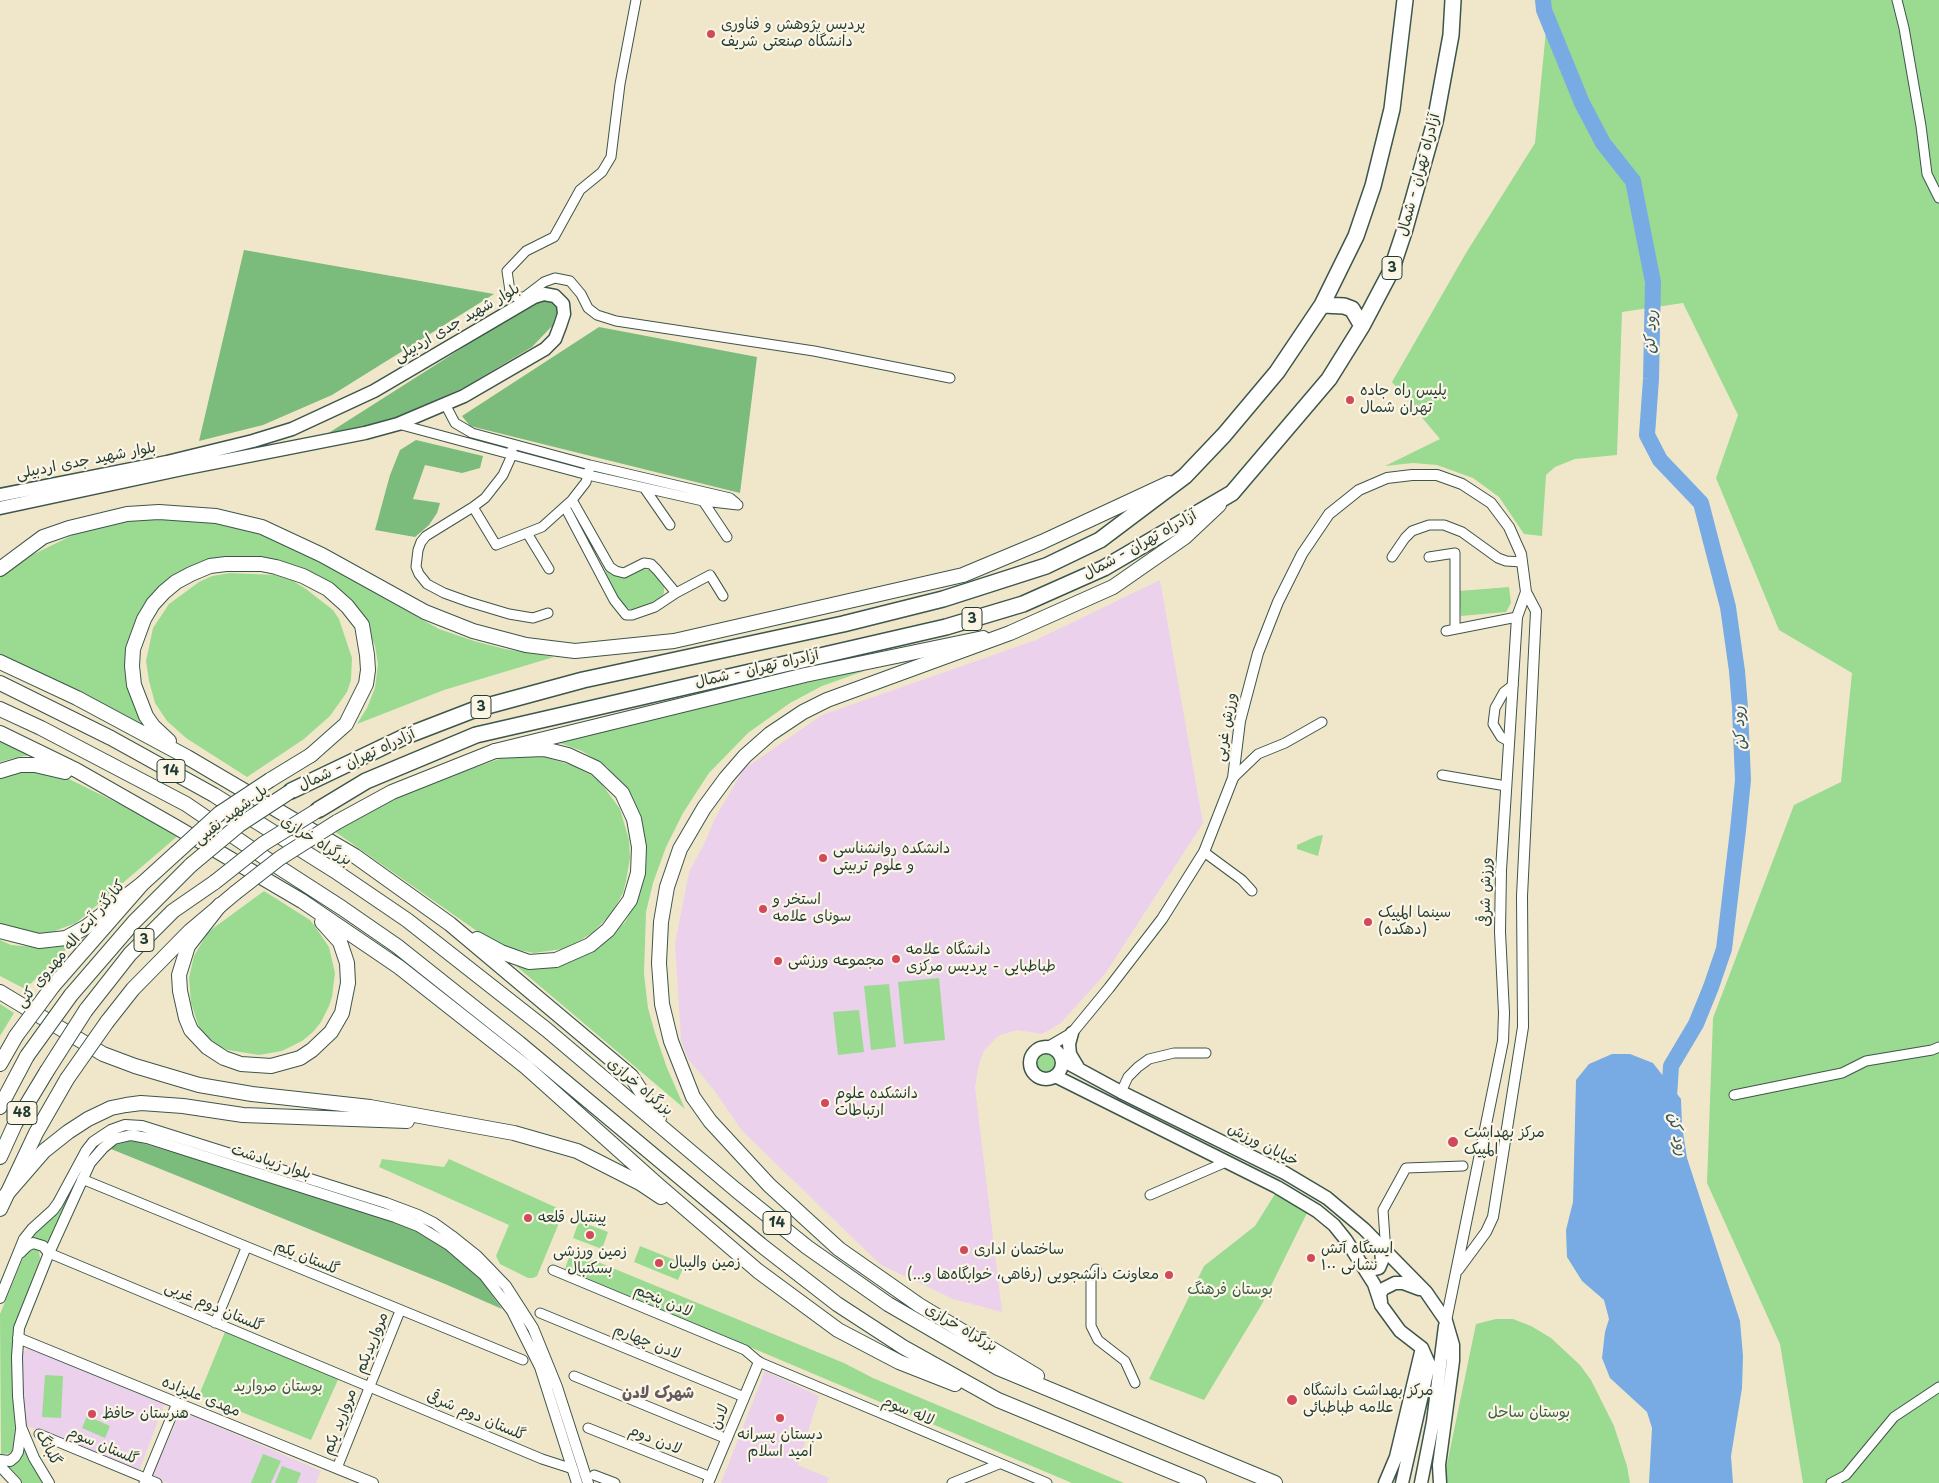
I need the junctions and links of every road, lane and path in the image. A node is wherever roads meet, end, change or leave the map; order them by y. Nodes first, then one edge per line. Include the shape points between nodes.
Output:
1 (636, 0) edge
2 (1405, 0) edge
3 (1453, 0) edge
4 (1897, 0) edge
5 (1939, 198) edge
6 (529, 297) junction
7 (1322, 305) junction
8 (1362, 326) junction
9 (950, 378) dead end
10 (445, 404) junction
11 (398, 424) junction
12 (512, 444) junction
13 (512, 455) junction
14 (590, 465) junction
15 (588, 475) junction
16 (1185, 476) junction
17 (1462, 484) joint
18 (645, 489) junction
19 (1232, 492) junction
20 (0, 495) edge
21 (572, 500) junction
22 (703, 501) junction
23 (473, 507) junction
24 (564, 507) junction
25 (0, 508) edge
26 (670, 525) dead end
27 (527, 533) junction
28 (727, 537) dead end
29 (1392, 557) dead end
30 (1429, 557) dead end
31 (1522, 562) junction
32 (0, 569) edge
33 (549, 569) dead end
34 (1526, 592) junction
35 (676, 593) junction
36 (723, 596) dead end
37 (548, 613) dead end
38 (1517, 616) junction
39 (1455, 629) junction
40 (1446, 631) dead end
41 (1010, 633) junction
42 (0, 662) edge
43 (0, 683) edge
44 (1513, 685) junction
45 (0, 709) edge
46 (1322, 722) dead end
47 (0, 733) edge
48 (1508, 741) junction
49 (495, 751) junction
50 (187, 757) junction
51 (0, 771) edge
52 (1442, 775) dead end
53 (1233, 778) junction
54 (98, 782) junction
55 (1506, 786) junction
56 (291, 791) joint
57 (318, 810) joint
58 (1204, 852) junction
59 (176, 853) joint
60 (143, 883) junction
61 (1252, 891) dead end
62 (302, 902) junction
63 (220, 905) junction
64 (450, 924) junction
65 (0, 931) edge
66 (0, 992) edge
67 (71, 994) joint
68 (86, 1010) joint
69 (1072, 1034) junction
70 (1048, 1047) junction
71 (1939, 1047) edge
72 (1206, 1053) dead end
73 (1062, 1060) junction
74 (0, 1064) edge
75 (1082, 1073) junction
76 (1055, 1076) junction
77 (1121, 1092) junction
78 (1734, 1095) dead end
79 (0, 1107) edge
80 (470, 1124) junction
81 (667, 1132) junction
82 (0, 1157) edge
83 (1226, 1162) junction
84 (1463, 1166) dead end
85 (82, 1179) junction
86 (1150, 1195) dead end
87 (3, 1203) edge
88 (708, 1227) junction
89 (246, 1248) junction
90 (1383, 1250) junction
91 (49, 1253) junction
92 (15, 1258) junction
93 (1362, 1264) junction
94 (1096, 1268) dead end
95 (553, 1270) dead end
96 (1456, 1274) junction
97 (1426, 1292) junction
98 (0, 1298) edge
99 (1381, 1305) junction
100 (400, 1311) junction
101 (540, 1313) dead end
102 (1446, 1321) junction
103 (215, 1323) junction
104 (18, 1338) junction
105 (1422, 1348) junction
106 (523, 1360) dead end
107 (759, 1362) junction
108 (574, 1376) dead end
109 (1135, 1384) dead end
110 (369, 1386) junction
111 (1939, 1387) edge
112 (744, 1397) junction
113 (1074, 1399) junction
114 (998, 1400) junction
115 (177, 1403) junction
116 (22, 1427) junction
117 (588, 1428) dead end
118 (39, 1434) dead end
119 (727, 1439) junction
120 (0, 1460) edge
121 (999, 1464) junction
122 (0, 1466) edge
123 (337, 1468) junction
124 (573, 1469) junction
125 (591, 1479) edge
126 (709, 1480) edge
127 (145, 1481) edge
128 (16, 1483) edge
129 (49, 1483) edge
130 (157, 1483) edge
131 (373, 1483) edge
132 (577, 1483) edge
133 (614, 1483) edge
134 (952, 1483) edge
135 (1047, 1483) edge
136 (1199, 1483) edge
137 (1275, 1483) edge
138 (1385, 1483) edge
139 (1402, 1483) edge
140 (1421, 1483) edge
141 (1440, 1483) edge
142 (1831, 1483) edge

1 - 6 street via 620,84 611,157 602,172 580,190 554,237 526,251 507,271 510,291 516,297
2 - 7 highway, آزادراه تهران - شمال / 3 via 1392,109 1374,186 1356,236
3 - 8 highway, آزادراه تهران - شمال / 3 via 1451,35 1435,122 1391,271
4 - 5 street via 1927,174
6 - 9 street via 555,278 570,281 588,308 597,315 616,321 814,350
6 - 10 main road, بلوار شهید جدی اردبیلی via 556,296 563,304 564,314 555,339 527,360
6 - 20 main road, بلوار شهید جدی اردبیلی via 374,391 292,429 175,460
7 - 8 highway via 1352,309
7 - 16 highway, آزادراه تهران - شمال / 3 via 1277,372
8 - 19 highway, آزادراه تهران - شمال / 3 via 1329,379
10 - 11 main road, بلوار شهید جدی اردبیلی
10 - 12 street via 455,423 465,430
11 - 13 street
11 - 25 main road, بلوار شهید جدی اردبیلی
12 - 13 street
12 - 14 street
13 - 15 street
13 - 23 street via 494,489
14 - 15 street
14 - 22 street via 730,498 738,505
15 - 18 street
15 - 21 street
16 - 32 main road via 1042,542 963,574 674,641 576,651 526,645 473,631 424,612 270,530 216,516 167,512 127,514 68,528 43,538
16 - 56 highway, آزادراه تهران - شمال / 3 via 1100,540 1046,566 944,600 583,680 476,709 406,736
17 - 31 street, ورزش شرقی via 1491,503 1509,527
17 - 53 street, ورزش غربی via 1436,475 1387,478 1358,490 1328,514 1302,554 1258,653 1240,721
18 - 22 street
18 - 26 street
19 - 41 main road via 1185,537 1113,587
19 - 57 highway, آزادراه تهران - شمال / 3 via 1104,568 1023,604 946,627 476,734 366,781
21 - 24 street
21 - 35 street via 610,566 624,573 644,563 651,564
22 - 28 street
23 - 27 street via 496,545
23 - 37 street via 421,542 416,560 419,574 427,584 444,593 488,608 533,618
24 - 27 street via 542,527
24 - 35 street via 614,600 626,615 655,607
27 - 33 street
29 - 31 street via 1412,531 1429,525 1444,525 1462,532 1498,558
30 - 39 street via 1455,553
31 - 34 street, ورزش شرقی
34 - 38 street, ورزش شرقی
34 - 96 street via 1536,611 1522,896 1523,1027 1493,1217
35 - 36 street via 710,575
38 - 39 street
38 - 44 street, ورزش شرقی
39 - 40 street
41 - 49 main road via 796,678
41 - 113 main road via 802,712 745,756 704,808 680,849 667,886 659,963 662,1004 671,1041 693,1097 710,1121 769,1185 838,1248 879,1277 919,1305
42 - 50 main road via 77,698
43 - 81 main road, بزرگراه خرازی / 14 via 111,738 214,795 408,920
44 - 48 street, ورزش شرقی
44 - 48 street via 1504,692 1495,708 1493,724 1501,737
45 - 114 main road, 14 via 186,804 397,946 837,1304 903,1347
46 - 53 street via 1258,754
47 - 54 main road
48 - 55 street, ورزش شرقی
49 - 63 main road, bridge via 392,792 337,822 280,858
49 - 64 main road via 544,749 568,754 596,768 622,793 634,819 638,873 630,900 608,930 590,945 556,960 529,962 501,952
50 - 59 main road, پل شهید نقیبی, bridge via 146,716 134,685 132,666 133,649 144,619 153,604 176,582 210,566 245,563 276,566 316,582 347,606 362,625 368,670 366,684 346,724 311,754 220,813
50 - 64 main road via 355,856
51 - 54 main road via 20,765 44,766
52 - 55 street
53 - 58 street, ورزش غربی
54 - 62 main road
55 - 96 street, ورزش شرقی via 1500,932 1503,1041
56 - 67 main road, پل شهید نقیبی / 3, bridge via 239,824 191,865 134,922
57 - 68 main road, 3, bridge via 263,844 173,911 130,954
58 - 61 street
58 - 69 street, ورزش غربی via 1162,919
59 - 60 main road, کنارگذر آیت اله مهدوی کنی
60 - 65 main road via 86,927 66,938 39,941
60 - 74 main road, کنارگذر آیت اله مهدوی کنی, bridge via 53,986 16,1036
62 - 63 main road via 340,942 347,963 348,983 342,1013 331,1032 300,1058 271,1066 241,1064 224,1058 191,1030 186,1018 180,991 182,961 188,946
62 - 88 main road via 399,967 526,1067
63 - 87 main road, bridge via 133,989 107,1022 67,1079 36,1133
64 - 81 main road via 631,1076
66 - 80 main road via 103,1054 199,1085 370,1107
67 - 79 main road, 48, bridge via 27,1056
68 - 82 main road, 48, bridge via 15,1124
69 - 70 street, ورزش غربی
69 - 75 main road via 1070,1054
70 - 73 main road
70 - 76 main road via 1034,1052 1030,1067 1045,1080
71 - 78 street via 1866,1061 1842,1073
72 - 77 street via 1174,1053 1149,1059 1128,1078
73 - 75 main road, خیابان ورزش
73 - 76 main road via 1061,1069
75 - 77 main road, خیابان ورزش
76 - 83 main road, خیابان ورزش
77 - 90 main road, خیابان ورزش via 1319,1193 1364,1229
80 - 87 main road via 243,1115 183,1106 126,1105 88,1119 44,1151
80 - 88 main road via 577,1152 640,1183
81 - 113 main road, بزرگراه خرازی / 14 via 807,1247 888,1304 998,1368
83 - 86 street
83 - 93 main road, خیابان ورزش via 1316,1211 1334,1225
84 - 90 street via 1406,1168 1383,1210
85 - 89 street, گلستان یکم
85 - 91 street, بلوار زیبادشت
85 - 124 street, بلوار زیبادشت via 103,1148 114,1139 131,1135 395,1217 435,1236 484,1275 512,1311 540,1367
88 - 114 main road via 758,1271 838,1330 899,1362
89 - 100 street, گلستان یکم
89 - 103 street
90 - 93 main road via 1379,1268 1371,1270
90 - 97 main road, خیابان ورزش
91 - 92 street via 43,1246 33,1244 26,1246
91 - 103 street, گلستان دوم غربی
91 - 104 street, بلوار زیبادشت
92 - 98 street, بلوار زیبادشت
92 - 125 street, بلوار زیبادشت via 32,1229 58,1203 89,1147 102,1135 125,1126 142,1126 403,1209 434,1223 471,1251 521,1306 533,1328
93 - 99 main road, خیابان ورزش
94 - 109 street via 1091,1280 1091,1326 1098,1340 1125,1361
95 - 107 street, لادن پنجم via 745,1350
96 - 102 street, ورزش شرقی
97 - 99 main road via 1403,1283 1388,1285 1380,1294
97 - 102 main road, خیابان ورزش
99 - 105 main road, خیابان ورزش via 1400,1331
100 - 106 street, گلستان یکم
100 - 110 street, مرواریدیکم
101 - 112 street, لادن چهارم
102 - 140 main road via 1433,1422
102 - 141 main road, خیابان ورزش via 1453,1345 1453,1361 1439,1465
103 - 110 street, گلستان دوم غربی
104 - 115 street, مهدی علیزاده
104 - 116 street, بلوار زیبادشت
105 - 138 main road via 1396,1457
105 - 139 main road via 1429,1364
107 - 112 street, لادن
107 - 121 street, لاله سوم
108 - 119 street
110 - 123 street, مروارید یکم
110 - 124 street, گلستان دوم شرقی
111 - 142 street via 1894,1418 1846,1474
112 - 119 street, لادن
113 - 137 main road, بزرگراه خرازی / 14
114 - 136 main road, 14
115 - 123 street, مهدی علیزاده
115 - 127 street
116 - 120 street via 15,1457 10,1461
116 - 129 street, گلبانگ via 34,1458
117 - 126 street, لادن دوم
118 - 127 street, گلستان سوم
119 - 126 street, لادن
121 - 134 street
121 - 135 street, لاله سوم
122 - 128 street
123 - 131 street, مهدی علیزاده
124 - 132 street, بلوار زیبادشت
125 - 133 street
127 - 130 street, گلستان سوم

